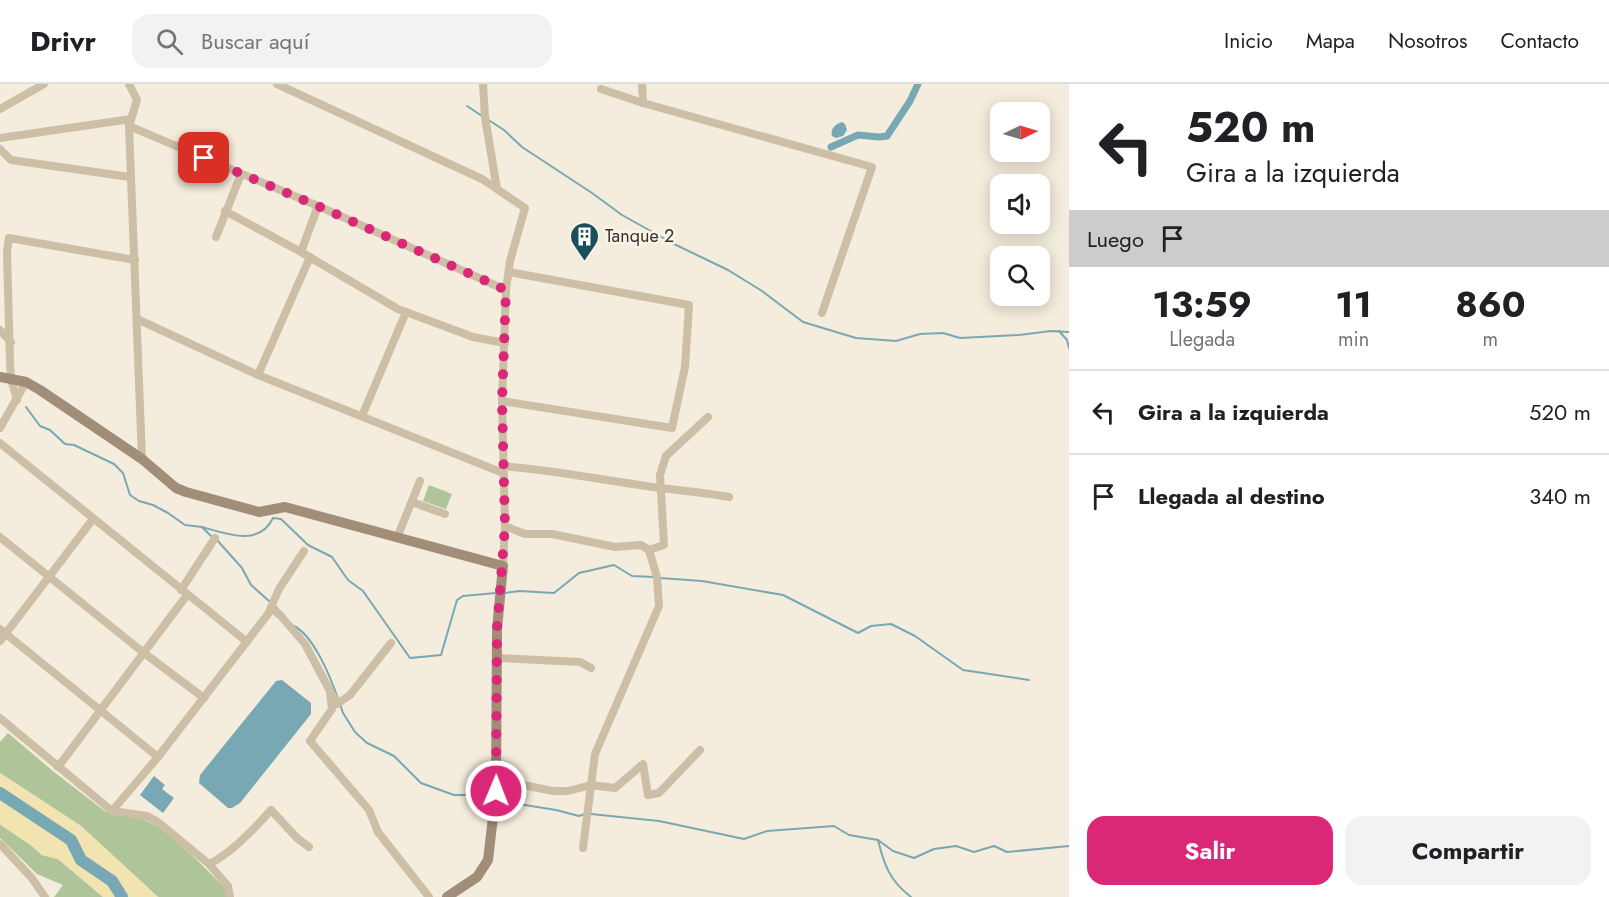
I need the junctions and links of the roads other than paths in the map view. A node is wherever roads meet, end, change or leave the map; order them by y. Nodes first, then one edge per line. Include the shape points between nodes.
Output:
1 (44, 84) edge
2 (129, 84) edge
3 (278, 84) edge
4 (483, 84) edge
5 (642, 84) edge
6 (602, 89) dead end
7 (643, 103) junction
8 (0, 109) edge
9 (130, 123) junction
10 (0, 138) edge
11 (0, 149) edge
12 (241, 174) junction
13 (130, 177) junction
14 (497, 189) junction
15 (318, 206) junction
16 (225, 211) junction
17 (216, 237) dead end
18 (302, 252) junction
19 (310, 257) junction
20 (135, 260) junction
21 (509, 272) junction
22 (506, 290) junction
23 (406, 312) junction
24 (822, 313) dead end
25 (138, 319) junction
26 (0, 330) edge
27 (11, 342) junction
28 (505, 343) junction
29 (258, 375) junction
30 (6, 378) edge
31 (26, 382) junction
32 (17, 400) junction
33 (502, 401) junction
34 (362, 416) junction
35 (708, 417) dead end
36 (0, 428) edge
37 (0, 443) edge
38 (142, 459) junction
39 (503, 470) junction
40 (420, 481) dead end
41 (661, 488) junction
42 (729, 497) dead end
43 (412, 502) junction
44 (445, 514) dead end
45 (93, 519) junction
46 (505, 526) junction
47 (0, 537) edge
48 (215, 538) dead end
49 (398, 538) junction
50 (649, 550) junction
51 (304, 551) dead end
52 (503, 566) junction
53 (51, 576) junction
54 (184, 593) junction
55 (271, 608) junction
56 (3, 632) edge
57 (0, 641) edge
58 (247, 642) junction
59 (391, 643) dead end
60 (144, 653) junction
61 (498, 658) junction
62 (591, 668) dead end
63 (330, 693) junction
64 (204, 698) junction
65 (102, 710) junction
66 (0, 718) edge
67 (700, 750) dead end
68 (158, 757) junction
69 (58, 767) junction
70 (591, 785) junction
71 (496, 791) junction
72 (112, 811) junction
73 (0, 844) edge
74 (309, 847) dead end
75 (583, 848) dead end
76 (209, 864) junction
77 (43, 896) edge
78 (230, 897) edge
79 (429, 897) edge
80 (447, 897) edge

1 - 8 street
2 - 9 street via 137,100
3 - 14 street
4 - 14 street
5 - 7 street
6 - 7 street
7 - 24 street via 872,168
9 - 10 street
9 - 12 street
9 - 13 street
11 - 13 street via 11,160
12 - 15 street
12 - 16 street
13 - 20 street
14 - 21 street via 525,208
15 - 18 street
15 - 22 street
16 - 17 street
16 - 18 street
18 - 19 street
19 - 23 street
19 - 29 street
20 - 25 street
20 - 27 street via 9,238
21 - 22 street
21 - 33 street via 688,305 685,368 672,428
22 - 28 street
23 - 28 street via 473,338
23 - 34 street
25 - 29 street
25 - 38 street
26 - 27 street
27 - 30 street
28 - 33 street
29 - 34 street
30 - 31 street
30 - 32 street
31 - 32 street
31 - 38 street
32 - 36 street
33 - 39 street
34 - 39 street
35 - 41 street via 666,456
37 - 45 street
38 - 49 street via 186,492 259,513 285,507
39 - 41 street via 546,471
39 - 46 street
40 - 43 street
41 - 42 street
41 - 50 street via 664,545
43 - 44 street
43 - 49 street
45 - 53 street
45 - 54 street
46 - 50 street via 525,534 552,534 615,547 641,545
46 - 52 street
47 - 53 street
48 - 54 street
49 - 52 street
50 - 70 street via 657,577 659,606 596,754
51 - 55 street
52 - 61 street
53 - 56 street
53 - 60 street
54 - 58 street
54 - 60 street
55 - 58 street
55 - 63 street via 305,644
56 - 57 street
56 - 65 street
58 - 64 street
59 - 63 street via 343,701 337,704
60 - 64 street
60 - 65 street
61 - 62 street via 580,662
61 - 71 street
63 - 79 street via 332,709 310,741 369,810 378,832
64 - 68 street
65 - 68 street
65 - 69 street
66 - 69 street
67 - 70 street via 659,793 648,795 643,764 615,788
68 - 72 street
69 - 72 street
70 - 71 street via 553,791 513,783
70 - 75 street
71 - 80 street via 488,860 477,877
72 - 76 street via 147,816 159,822
73 - 77 street
74 - 76 street via 271,810 224,857
76 - 78 street via 228,886

